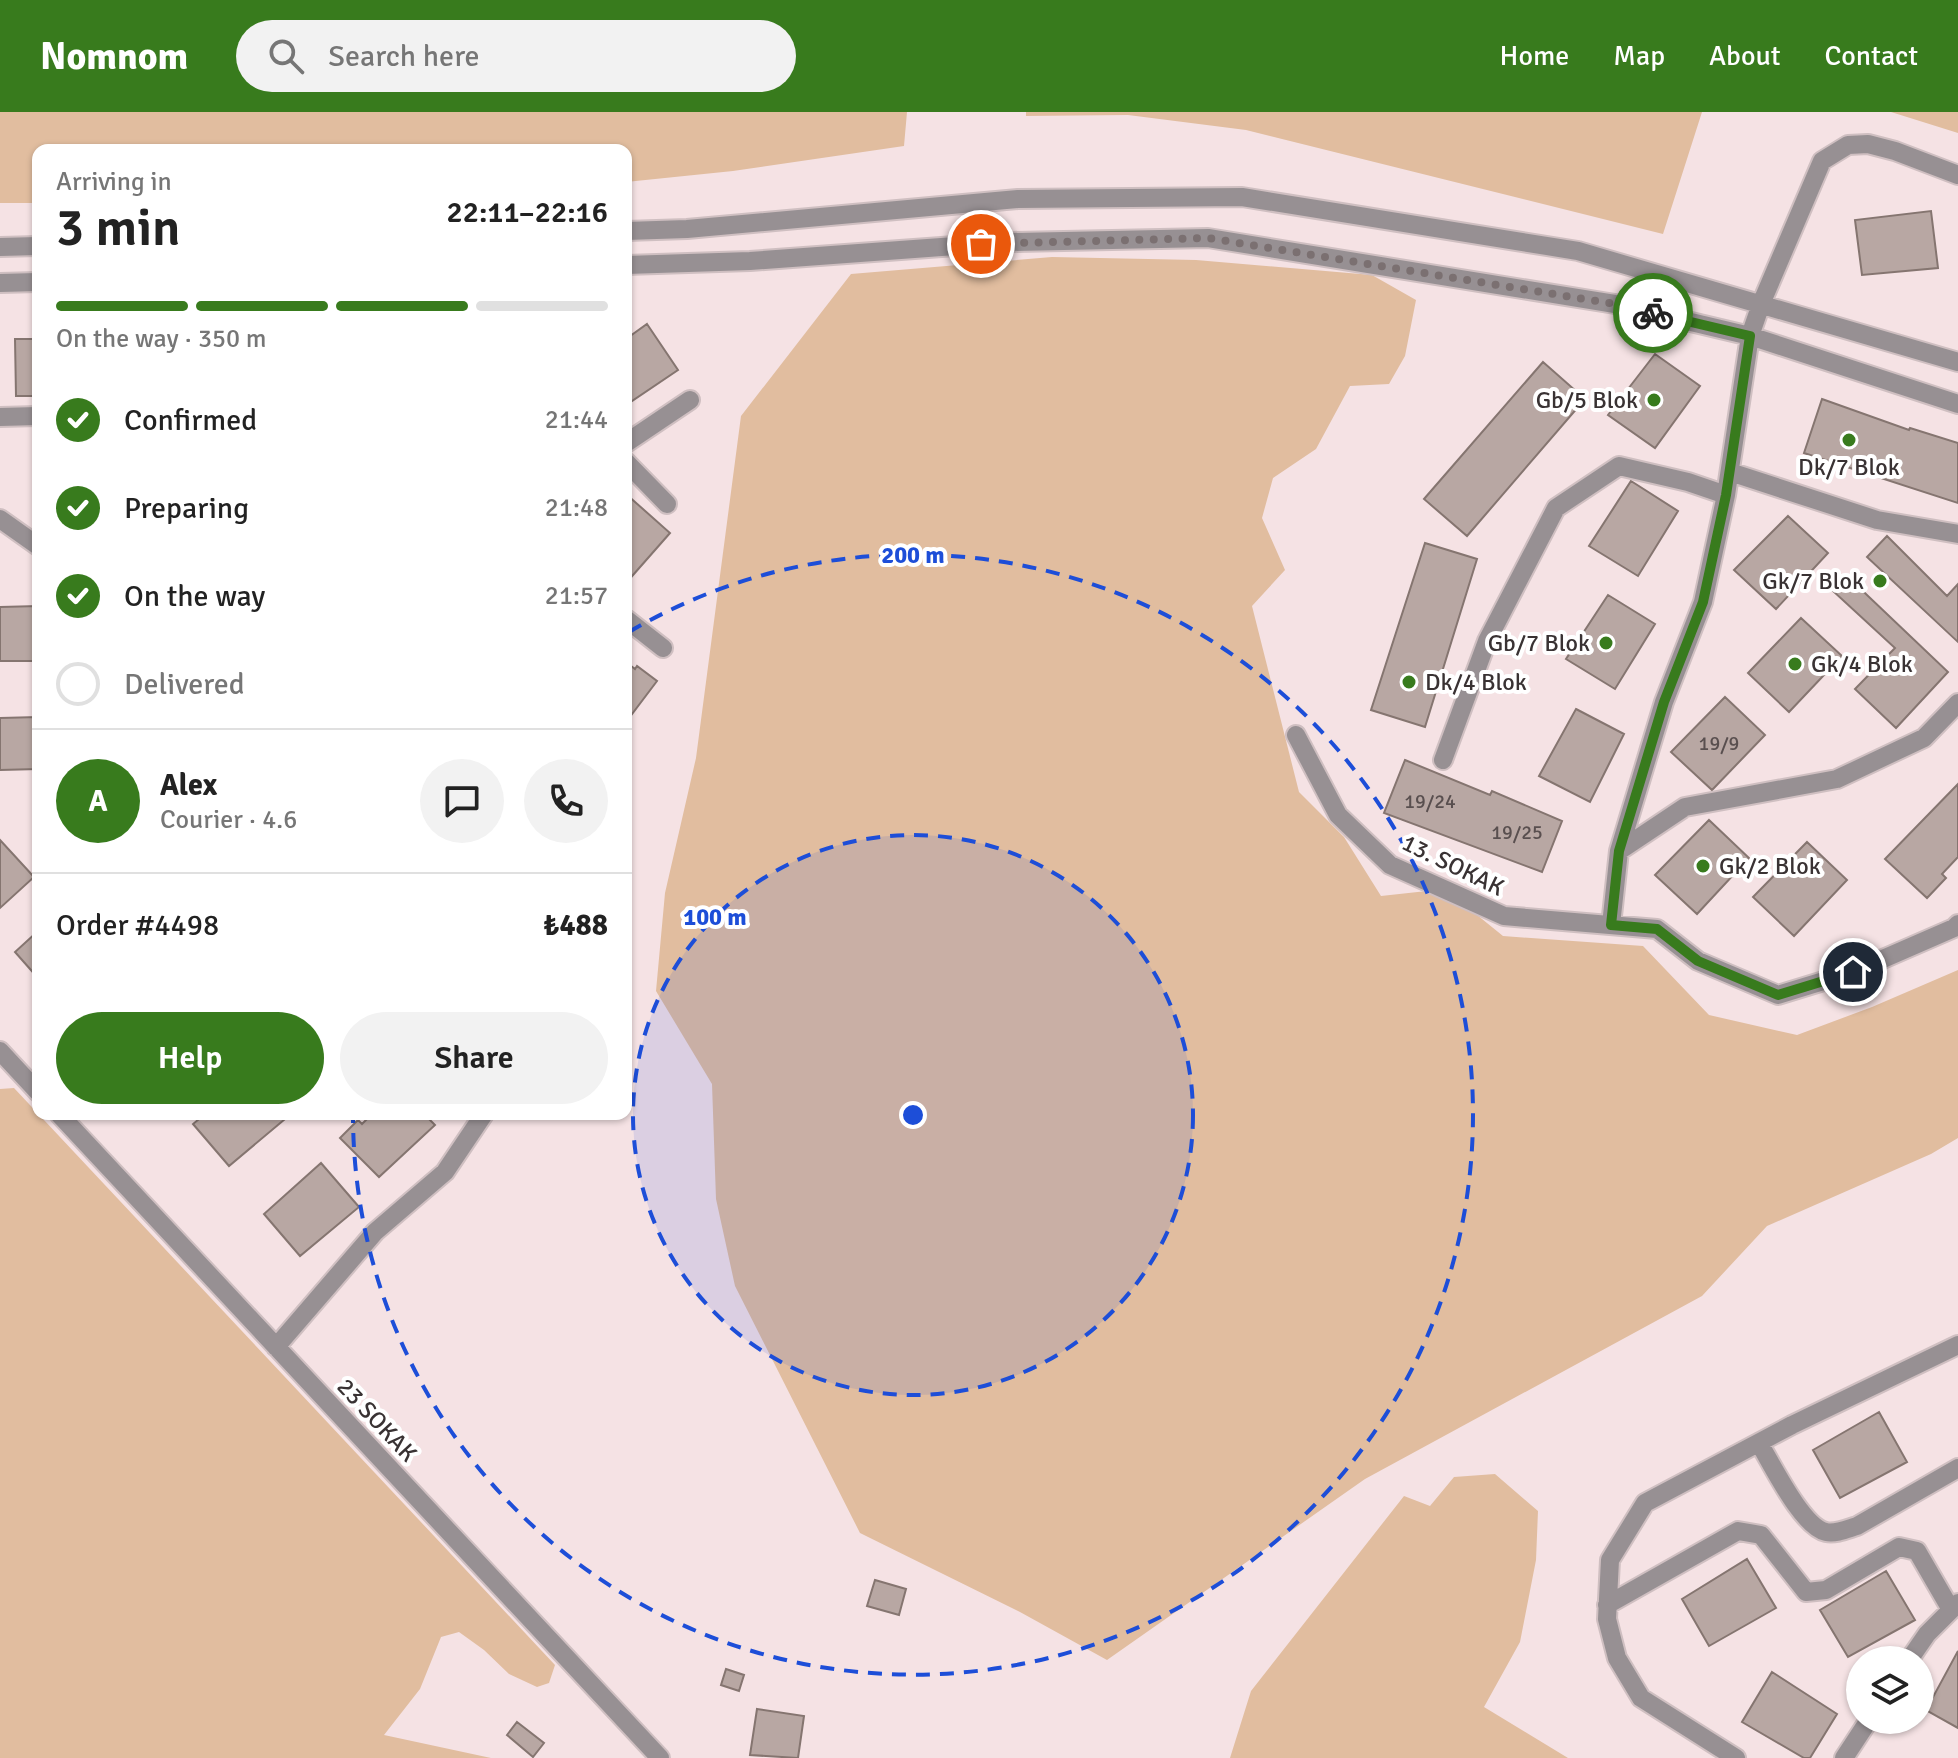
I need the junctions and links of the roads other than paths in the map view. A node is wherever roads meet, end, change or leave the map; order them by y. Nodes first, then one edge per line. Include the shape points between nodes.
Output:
1 (1958, 175) edge
2 (632, 231) edge
3 (32, 246) edge
4 (0, 247) edge
5 (632, 265) edge
6 (32, 282) edge
7 (0, 283) edge
8 (1761, 304) junction
9 (1750, 336) junction
10 (1958, 362) edge
11 (690, 400) dead end
12 (1958, 404) edge
13 (32, 416) edge
14 (0, 417) edge
15 (632, 439) edge
16 (632, 468) edge
17 (1730, 472) junction
18 (1726, 495) junction
19 (667, 504) dead end
20 (0, 519) edge
21 (1958, 534) edge
22 (32, 542) edge
23 (632, 624) edge
24 (663, 648) dead end
25 (1958, 703) edge
26 (1296, 735) dead end
27 (1443, 760) dead end
28 (1619, 851) junction
29 (1958, 924) edge
30 (1611, 925) junction
31 (0, 1051) edge
32 (32, 1086) edge
33 (65, 1120) edge
34 (480, 1120) edge
35 (1958, 1345) edge
36 (276, 1347) junction
37 (1759, 1443) junction
38 (1958, 1468) edge
39 (1607, 1605) junction
40 (1954, 1606) edge
41 (1919, 1646) edge
42 (1860, 1734) edge
43 (660, 1758) edge
44 (1736, 1758) edge
45 (1844, 1758) edge

1 - 8 street via 1868,144 1848,145 1822,161
2 - 8 street via 1018,199 1242,197 1578,251
3 - 4 street
5 - 9 street via 1010,242 1208,238 1615,304
6 - 7 street
8 - 9 street
8 - 10 street
9 - 12 street
9 - 17 street
11 - 15 street
13 - 14 street
16 - 19 street
17 - 18 street
17 - 21 street via 1877,520
18 - 27 street via 1619,466 1556,508 1487,641
18 - 28 street via 1703,602 1664,702
20 - 22 street
23 - 24 street
25 - 28 street via 1924,738 1837,779 1685,807
26 - 30 street, 13. SOKAK via 1338,815 1390,865 1504,916
28 - 30 street
29 - 30 street, 13. SOKAK via 1853,972 1778,995 1698,961 1657,929
31 - 32 street
33 - 36 street, 23 SOKAK
34 - 36 street via 445,1172 375,1232
35 - 37 street
36 - 43 street, 23 SOKAK
37 - 38 street via 1808,1522 1825,1532 1857,1526
37 - 39 street via 1645,1503 1610,1560
39 - 40 street via 1738,1531 1761,1535 1806,1592 1826,1590 1899,1547 1917,1551
39 - 44 street via 1617,1658 1641,1698
40 - 41 street
42 - 45 street

